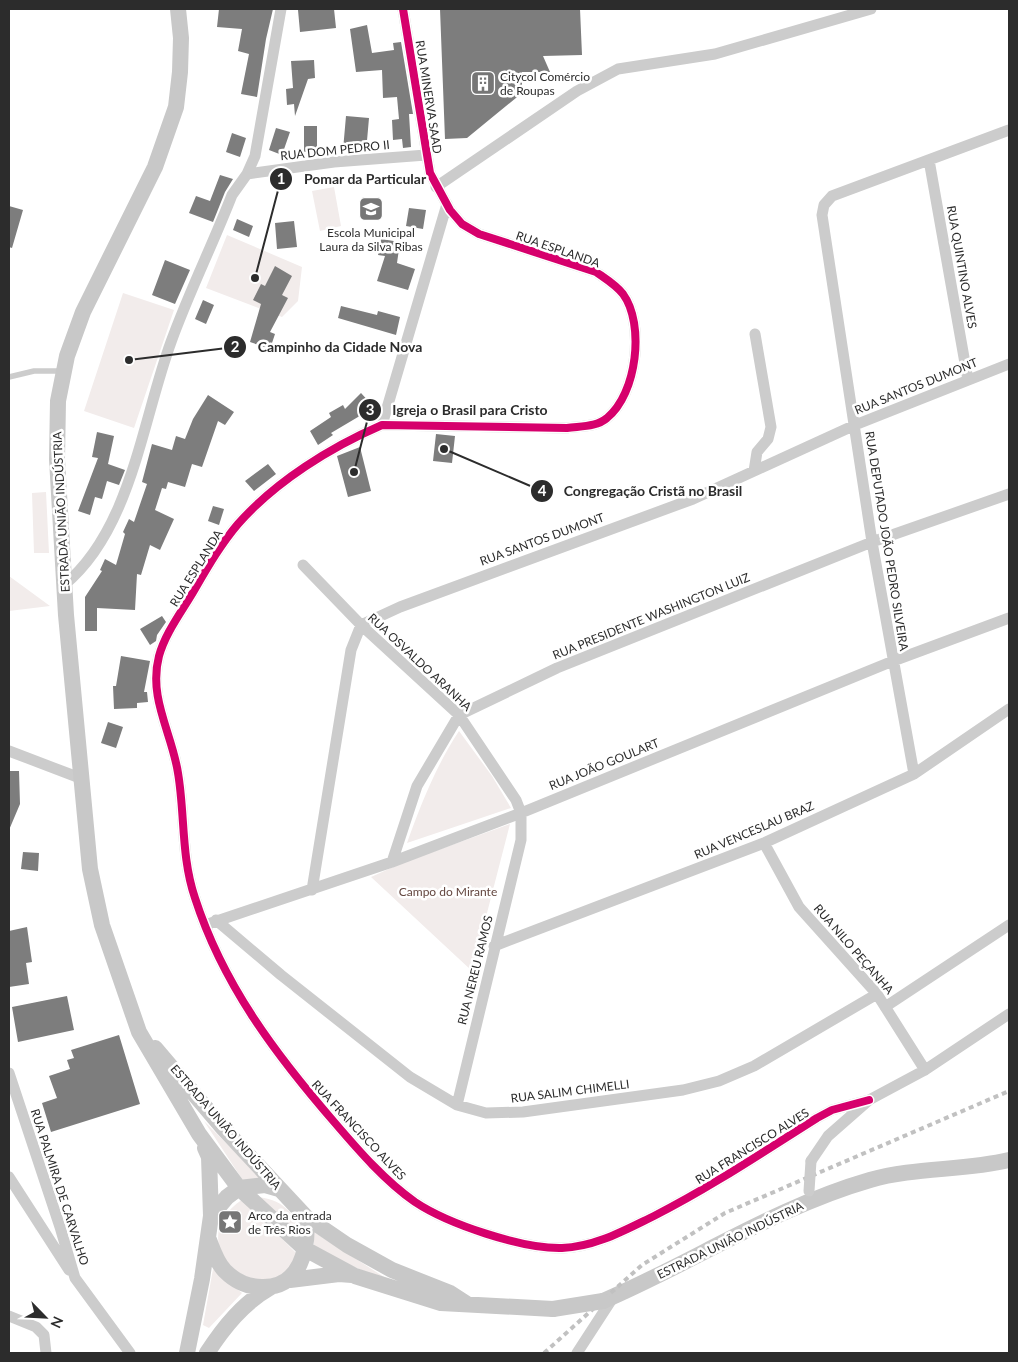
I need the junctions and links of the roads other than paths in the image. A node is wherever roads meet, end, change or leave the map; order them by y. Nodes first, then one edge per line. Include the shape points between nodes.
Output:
1 (178, 9) edge
2 (281, 9) edge
3 (404, 9) edge
4 (871, 9) edge
5 (1009, 130) edge
6 (426, 154) junction
7 (929, 160) junction
8 (247, 174) junction
9 (436, 187) junction
10 (447, 204) junction
11 (755, 334) dead end
12 (1009, 364) edge
13 (63, 371) junction
14 (9, 377) edge
15 (968, 380) junction
16 (382, 424) junction
17 (855, 425) junction
18 (754, 471) junction
19 (1009, 494) edge
20 (872, 542) junction
21 (303, 565) dead end
22 (64, 585) junction
23 (1009, 618) edge
24 (361, 625) junction
25 (893, 661) junction
26 (1009, 709) edge
27 (459, 715) junction
28 (9, 752) edge
29 (914, 774) junction
30 (80, 778) junction
31 (521, 813) junction
32 (764, 843) junction
33 (392, 862) junction
34 (312, 890) junction
35 (211, 923) junction
36 (1009, 925) edge
37 (494, 946) junction
38 (877, 994) junction
39 (885, 1006) junction
40 (1009, 1014) edge
41 (139, 1032) junction
42 (925, 1070) junction
43 (9, 1073) edge
44 (868, 1100) junction
45 (457, 1105) junction
46 (199, 1134) junction
47 (1009, 1160) edge
48 (991, 1164) junction
49 (1009, 1166) edge
50 (9, 1177) edge
51 (239, 1188) junction
52 (279, 1189) junction
53 (809, 1196) junction
54 (211, 1216) junction
55 (306, 1217) junction
56 (209, 1240) junction
57 (305, 1249) junction
58 (355, 1276) junction
59 (75, 1278) junction
60 (290, 1280) junction
61 (271, 1287) junction
62 (608, 1299) junction
63 (471, 1306) junction
64 (9, 1316) edge
65 (46, 1353) edge
66 (130, 1353) edge
67 (187, 1353) edge
68 (207, 1353) edge
69 (577, 1353) edge

1 - 13 main road, ESTRADA UNIÃO INDÚSTRIA via 180,72 176,107 168,133 155,167 83,312
2 - 8 street via 255,156
3 - 6 street, RUA MINERVA SAAD
4 - 9 street via 714,54 618,68 577,91
5 - 7 street
6 - 8 street, RUA DOM PEDRO II
6 - 9 street, RUA MINERVA SAAD
7 - 15 street, RUA QUINTINO ALVES
7 - 17 street, RUA DEPUTADO JOÃO PEDRO SILVEIRA via 832,196 824,205 822,215
8 - 22 street via 232,194 171,342 118,511 82,571
9 - 10 street, RUA ESPLANDA
10 - 16 street
10 - 16 street, RUA ESPLANDA via 462,224 479,234 596,272 623,294 630,308 635,343 630,384 620,404 607,419 592,425 567,428
11 - 18 street via 771,427 768,439 757,452
12 - 15 street, RUA SANTOS DUMONT
13 - 14 lane via 34,371
13 - 22 main road, ESTRADA UNIÃO INDÚSTRIA via 57,442
15 - 17 street, RUA SANTOS DUMONT
16 - 35 street, RUA ESPLANDA via 354,437 292,477 240,522 186,603 159,656 156,693 178,771 189,881
17 - 18 street, RUA SANTOS DUMONT
17 - 20 street, RUA DEPUTADO JOÃO PEDRO SILVEIRA
18 - 24 street, RUA SANTOS DUMONT via 693,499 400,607
19 - 20 street, RUA PRESIDENTE WASHINGTON LUIZ
20 - 25 street, RUA DEPUTADO JOÃO PEDRO SILVEIRA
20 - 27 street, RUA PRESIDENTE WASHINGTON LUIZ via 557,668
21 - 24 street, RUA OSVALDO ARANHA
22 - 30 main road, ESTRADA UNIÃO INDÚSTRIA
23 - 25 street, RUA JOÃO GOULART
24 - 27 street, RUA OSVALDO ARANHA
24 - 34 street via 351,650
25 - 29 street, RUA DEPUTADO JOÃO PEDRO SILVEIRA
25 - 31 street, RUA JOÃO GOULART
26 - 29 street, RUA VENCESLAU BRAZ
27 - 31 street, RUA OSVALDO ARANHA via 516,800
27 - 33 street via 417,786
28 - 30 street
29 - 32 street, RUA VENCESLAU BRAZ
30 - 41 main road, ESTRADA UNIÃO INDÚSTRIA via 94,897
31 - 33 street, RUA JOÃO GOULART
31 - 37 street, RUA NEREU RAMOS via 522,840
32 - 37 street, RUA VENCESLAU BRAZ
32 - 38 street, RUA NILO PEÇANHA via 800,906
33 - 34 street, RUA JOÃO GOULART
34 - 35 street, RUA JOÃO GOULART
35 - 44 street, RUA FRANCISCO ALVES via 231,983 270,1044 347,1136 394,1186 418,1204 449,1219 512,1241 564,1248 595,1242 624,1231 698,1193 817,1118 832,1110
35 - 45 street, RUA SALIM CHIMELLI via 410,1077
36 - 39 street
37 - 45 street, RUA NEREU RAMOS
38 - 39 street, RUA NILO PEÇANHA
38 - 45 street, RUA SALIM CHIMELLI via 754,1066 719,1081 683,1090 523,1112 486,1113
39 - 42 street, RUA NILO PEÇANHA
40 - 42 street
41 - 46 main road, ESTRADA UNIÃO INDÚSTRIA
41 - 52 main road, ESTRADA UNIÃO INDÚSTRIA
42 - 44 street
43 - 59 street, RUA PALMIRA DE CARVALHO
44 - 53 street, bridge via 828,1136 811,1162
46 - 51 main road, ESTRADA UNIÃO INDÚSTRIA
46 - 54 main road via 209,1157
47 - 48 main road, ESTRADA UNIÃO INDÚSTRIA
48 - 49 main road, ESTRADA UNIÃO INDÚSTRIA
48 - 53 main road, ESTRADA UNIÃO INDÚSTRIA via 902,1173
50 - 59 street
51 - 52 main road via 265,1185
51 - 54 main road via 227,1196
51 - 57 main road, ESTRADA UNIÃO INDÚSTRIA
52 - 55 main road, ESTRADA UNIÃO INDÚSTRIA
53 - 62 main road, ESTRADA UNIÃO INDÚSTRIA
54 - 56 main road
55 - 57 main road
55 - 63 main road, ESTRADA UNIÃO INDÚSTRIA via 392,1270 450,1293
56 - 61 main road via 223,1270 237,1281 253,1287
56 - 67 main road
57 - 58 main road, ESTRADA UNIÃO INDÚSTRIA
57 - 60 main road via 303,1259
58 - 60 main road via 339,1274
58 - 63 main road, ESTRADA UNIÃO INDÚSTRIA via 441,1303
59 - 66 street, RUA PALMIRA DE CARVALHO
60 - 61 main road
61 - 68 main road via 231,1319
62 - 63 main road, ESTRADA UNIÃO INDÚSTRIA, bridge via 554,1309
62 - 69 street
64 - 65 street via 36,1327 44,1335

